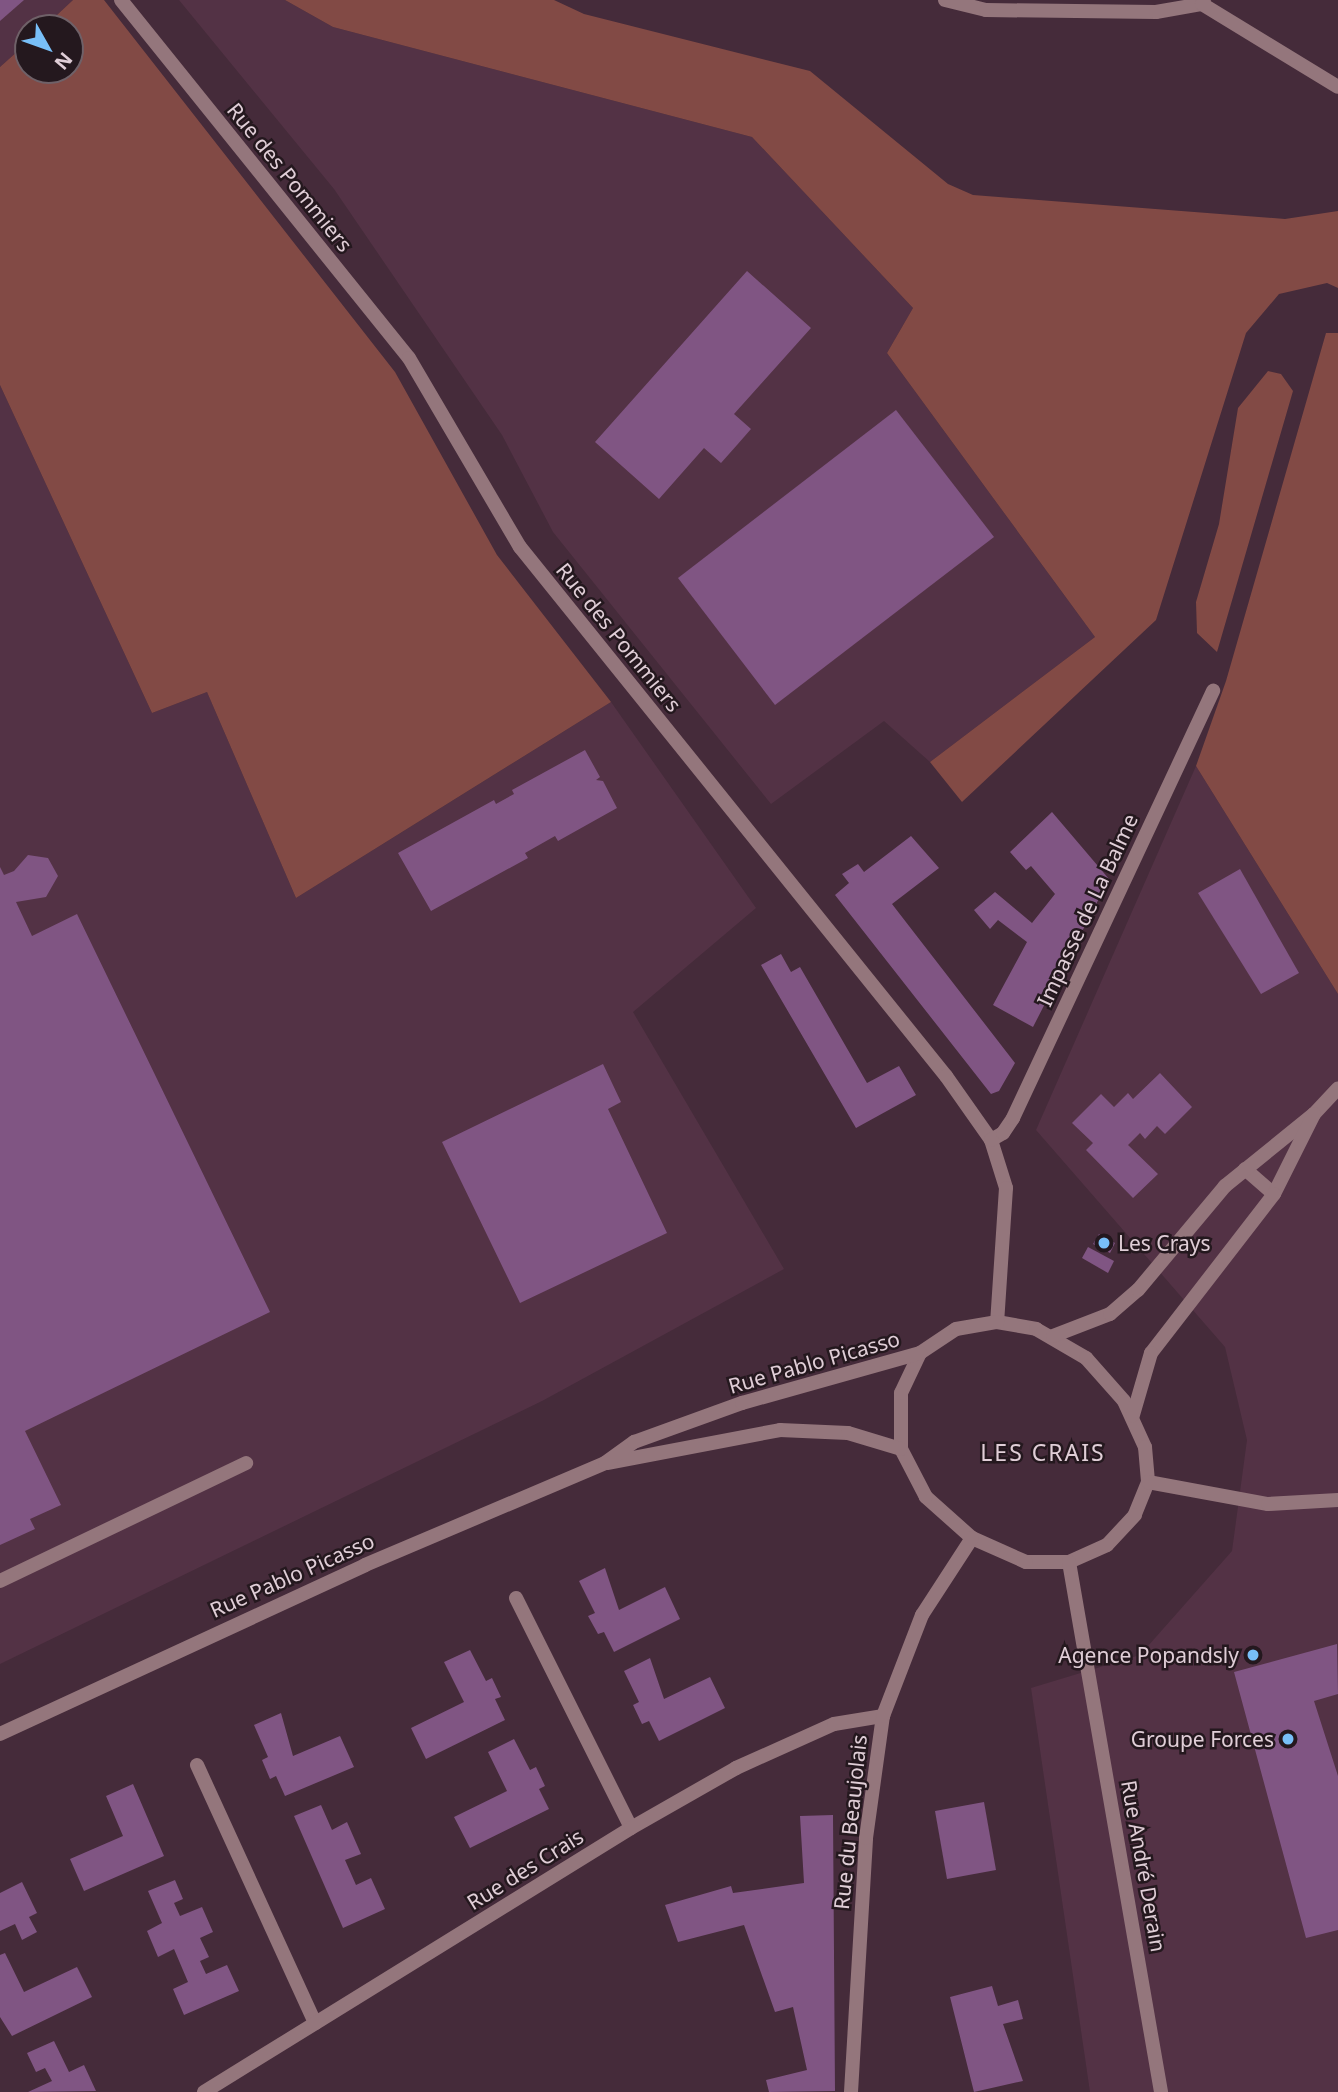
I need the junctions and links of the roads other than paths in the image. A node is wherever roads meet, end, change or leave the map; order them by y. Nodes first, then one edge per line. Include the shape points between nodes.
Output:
1 (121, 0) edge
2 (944, 0) edge
3 (1203, 2) edge
4 (1338, 87) edge
5 (1213, 691) dead end
6 (1338, 1088) edge
7 (1314, 1114) junction
8 (991, 1140) junction
9 (1245, 1169) junction
10 (1274, 1194) junction
11 (997, 1322) junction
12 (1053, 1336) junction
13 (920, 1353) junction
14 (1133, 1415) junction
15 (901, 1450) junction
16 (246, 1463) dead end
17 (606, 1463) junction
18 (1148, 1482) junction
19 (1338, 1500) edge
20 (972, 1538) junction
21 (1069, 1562) junction
22 (0, 1581) edge
23 (516, 1598) dead end
24 (883, 1716) junction
25 (0, 1734) edge
26 (197, 1765) dead end
27 (631, 1828) junction
28 (315, 2023) junction
29 (204, 2092) edge
30 (851, 2092) edge
31 (1161, 2092) edge

1 - 8 street, Rue des Pommiers via 409,358 520,547 946,1076
2 - 3 street via 986,10 1156,12
3 - 4 street
5 - 8 street, Impasse de La Balme via 1013,1118 1003,1133
6 - 7 street
7 - 9 street
7 - 10 street
8 - 11 street, Rue des Pommiers via 1006,1188
9 - 10 street
9 - 12 street via 1225,1186 1138,1290 1110,1314
10 - 14 street via 1151,1353
11 - 12 street
11 - 13 street via 956,1329
12 - 14 street via 1100,1371
13 - 15 street via 901,1393
13 - 17 street, Rue Pablo Picasso via 687,1421 634,1442
14 - 18 street via 1145,1447
15 - 17 street, Rue Pablo Picasso via 848,1433 780,1430
15 - 20 street via 926,1497
16 - 22 street
17 - 25 street, Rue Pablo Picasso via 365,1565
18 - 19 street via 1268,1504
18 - 21 street via 1139,1508 1122,1531 1107,1545
20 - 21 street via 1026,1562
20 - 24 street, Rue du Beaujolais via 922,1615
21 - 31 street, Rue André Derain
23 - 27 street
24 - 27 street, Rue des Crais via 834,1724 799,1737
24 - 30 street, Rue du Beaujolais via 866,1838
26 - 28 street
27 - 28 street, Rue des Crais
28 - 29 street, Rue des Crais

